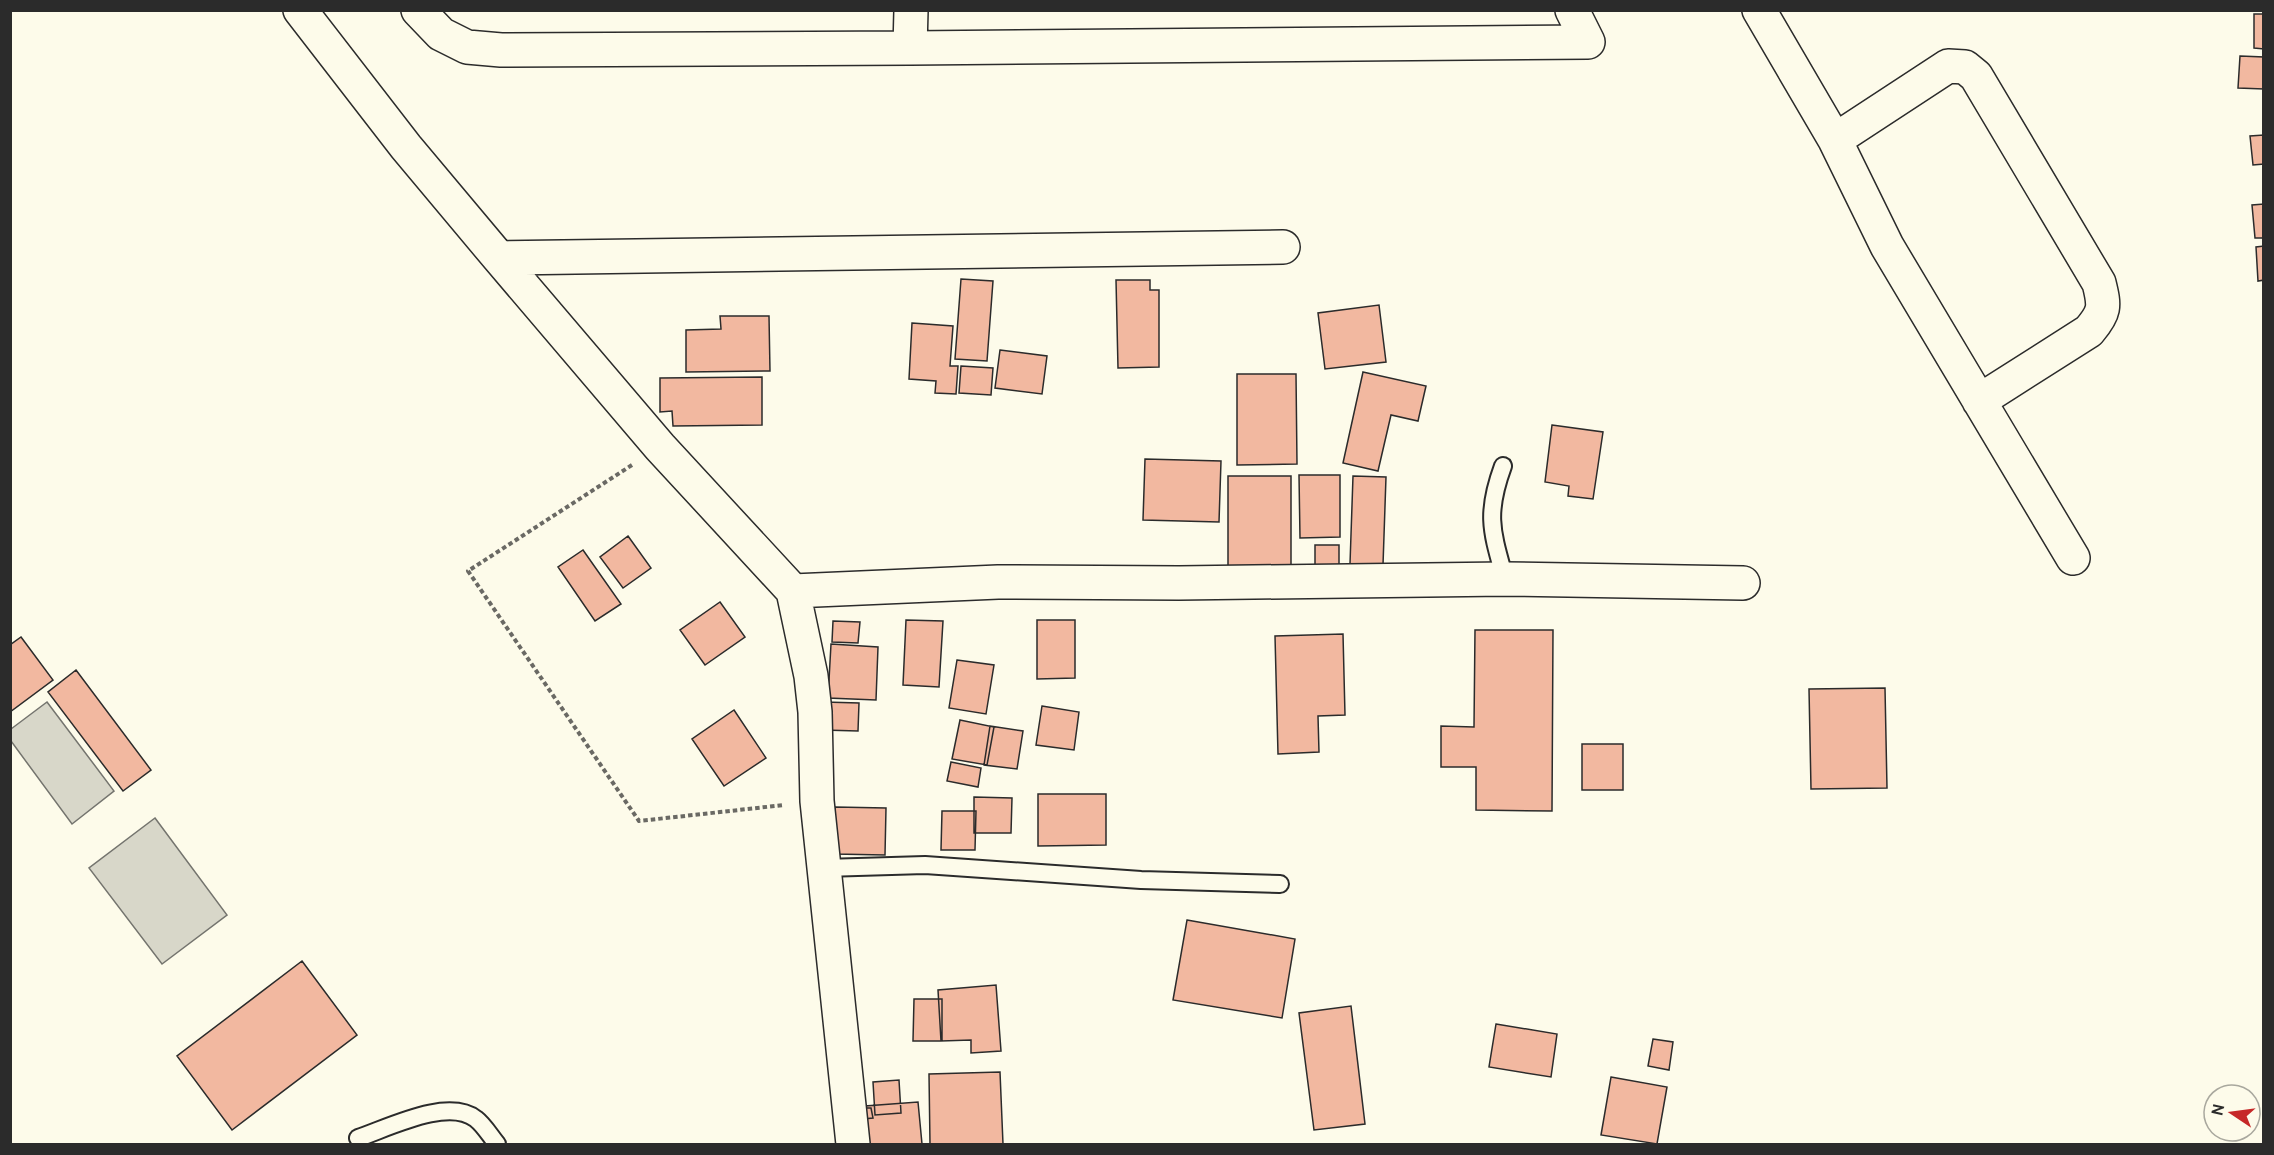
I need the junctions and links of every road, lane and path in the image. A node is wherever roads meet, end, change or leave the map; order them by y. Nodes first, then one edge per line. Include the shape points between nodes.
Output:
1 (300, 10) edge
2 (418, 10) edge
3 (911, 10) edge
4 (1572, 10) edge
5 (1759, 10) edge
6 (910, 48) junction
7 (1835, 140) junction
8 (1283, 247) dead end
9 (499, 258) junction
10 (1979, 401) junction
11 (660, 447) junction
12 (1503, 466) dead end
13 (2073, 558) dead end
14 (1505, 579) junction
15 (1743, 583) dead end
16 (793, 591) junction
17 (817, 801) junction
18 (824, 868) junction
19 (1280, 884) dead end
20 (358, 1138) dead end
21 (497, 1144) edge
22 (853, 1144) edge

1 - 9 street via 406,147
2 - 6 street via 441,34 467,47 501,50
3 - 6 street
4 - 6 street via 1588,42
5 - 7 street
7 - 10 street via 1887,246
7 - 10 street via 1948,66 1965,67 1976,76 2099,283 2104,302 2102,316 2089,331
8 - 9 street
9 - 11 street
10 - 13 street
11 - 16 street
11 - 17 path via 468,571 639,821
12 - 14 lane via 1491,505 1493,533
14 - 15 street
14 - 16 street via 998,582
16 - 17 street via 813,694
17 - 18 street
18 - 19 lane via 936,866 1142,880
18 - 22 street
20 - 21 lane via 433,1112 462,1112 477,1119

